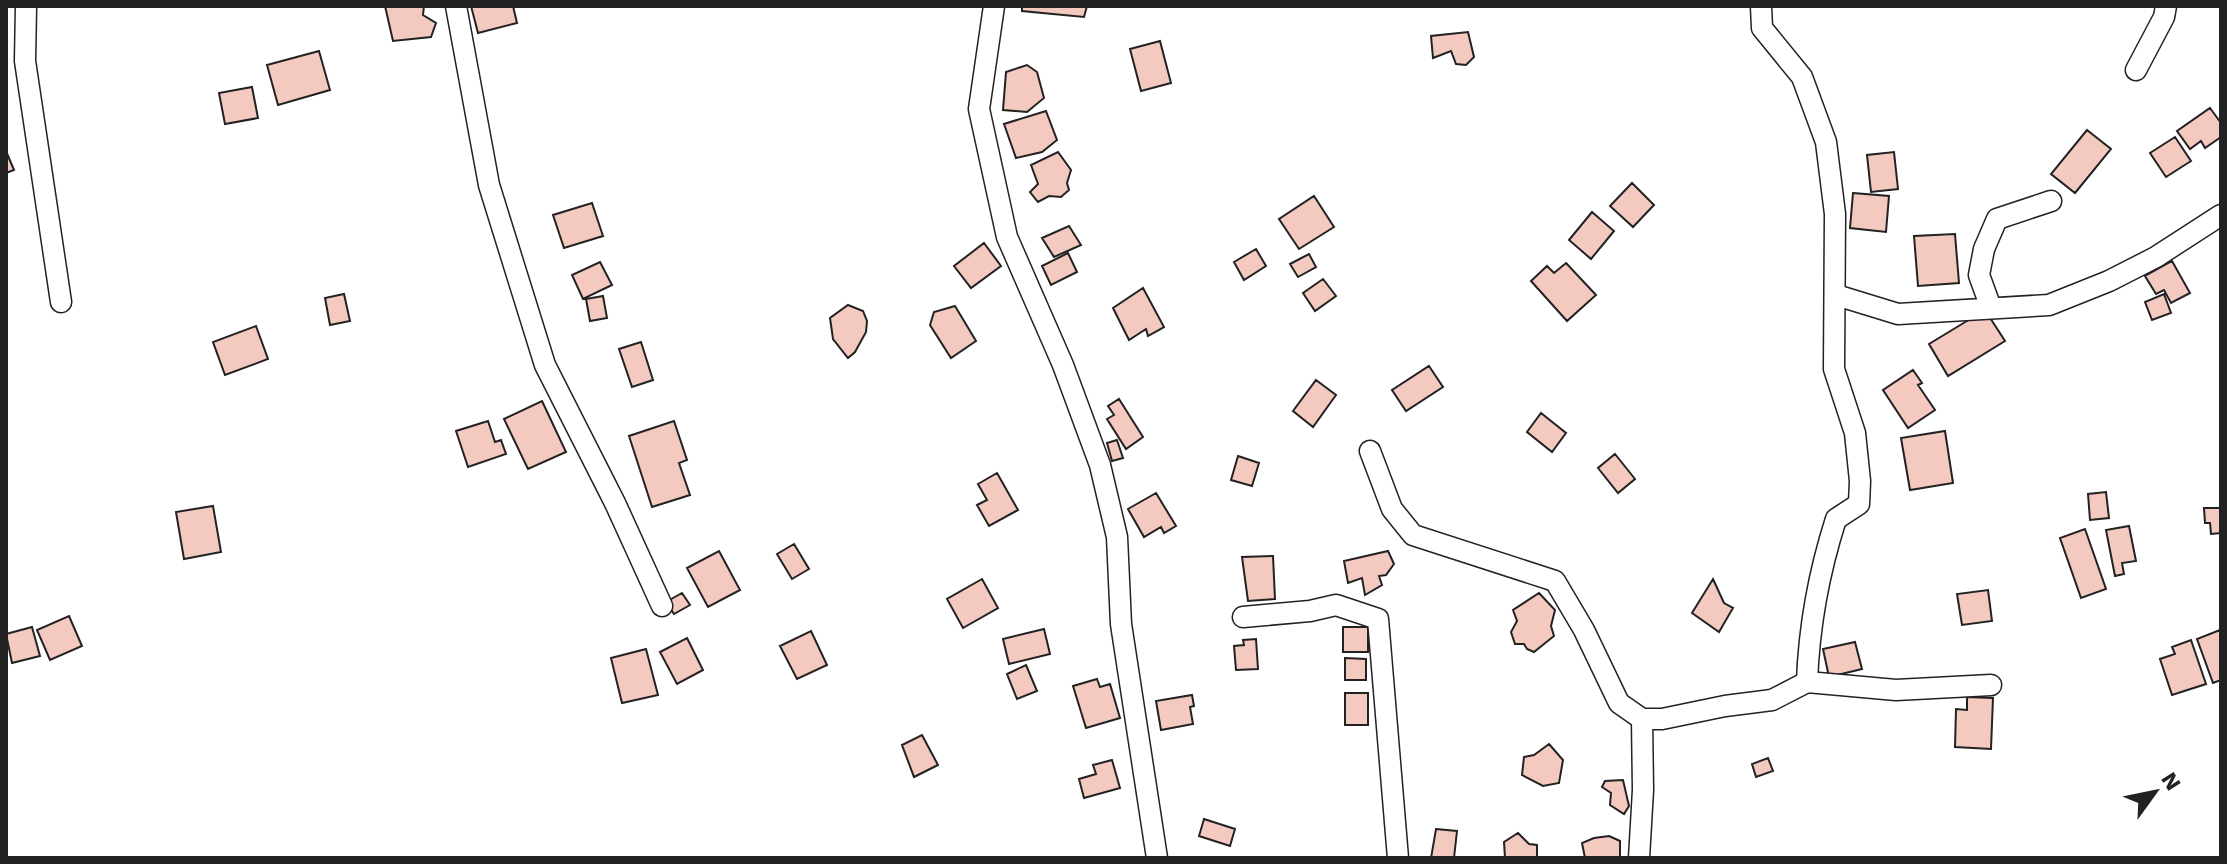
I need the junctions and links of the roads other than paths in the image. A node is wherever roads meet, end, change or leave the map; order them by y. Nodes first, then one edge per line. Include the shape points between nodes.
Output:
1 (26, 6) edge
2 (456, 6) edge
3 (994, 6) edge
4 (1761, 6) edge
5 (2166, 6) edge
6 (2136, 70) dead end
7 (2051, 201) dead end
8 (2221, 215) edge
9 (1836, 295) junction
10 (61, 302) dead end
11 (1991, 308) junction
12 (1370, 451) dead end
13 (662, 606) dead end
14 (1243, 617) dead end
15 (1807, 682) junction
16 (1991, 685) dead end
17 (1642, 719) junction
18 (1157, 858) edge
19 (1398, 858) edge
20 (1639, 858) edge

1 - 10 street via 25,61
2 - 13 street via 489,185 545,365
3 - 18 street via 979,109 1007,237 1100,465 1117,537 1121,624
4 - 9 street via 1762,28 1802,77 1826,142 1835,214
5 - 6 street
7 - 11 street via 1997,219 1979,275
8 - 11 street via 2156,257 2049,305
9 - 11 street via 1898,314
9 - 15 street via 1834,369 1855,433 1859,504 1836,519 1821,567
12 - 17 street via 1392,509 1413,535 1555,581 1619,703
14 - 19 street via 1336,605 1378,619
15 - 16 street via 1896,690
15 - 17 street via 1772,700
17 - 20 street

